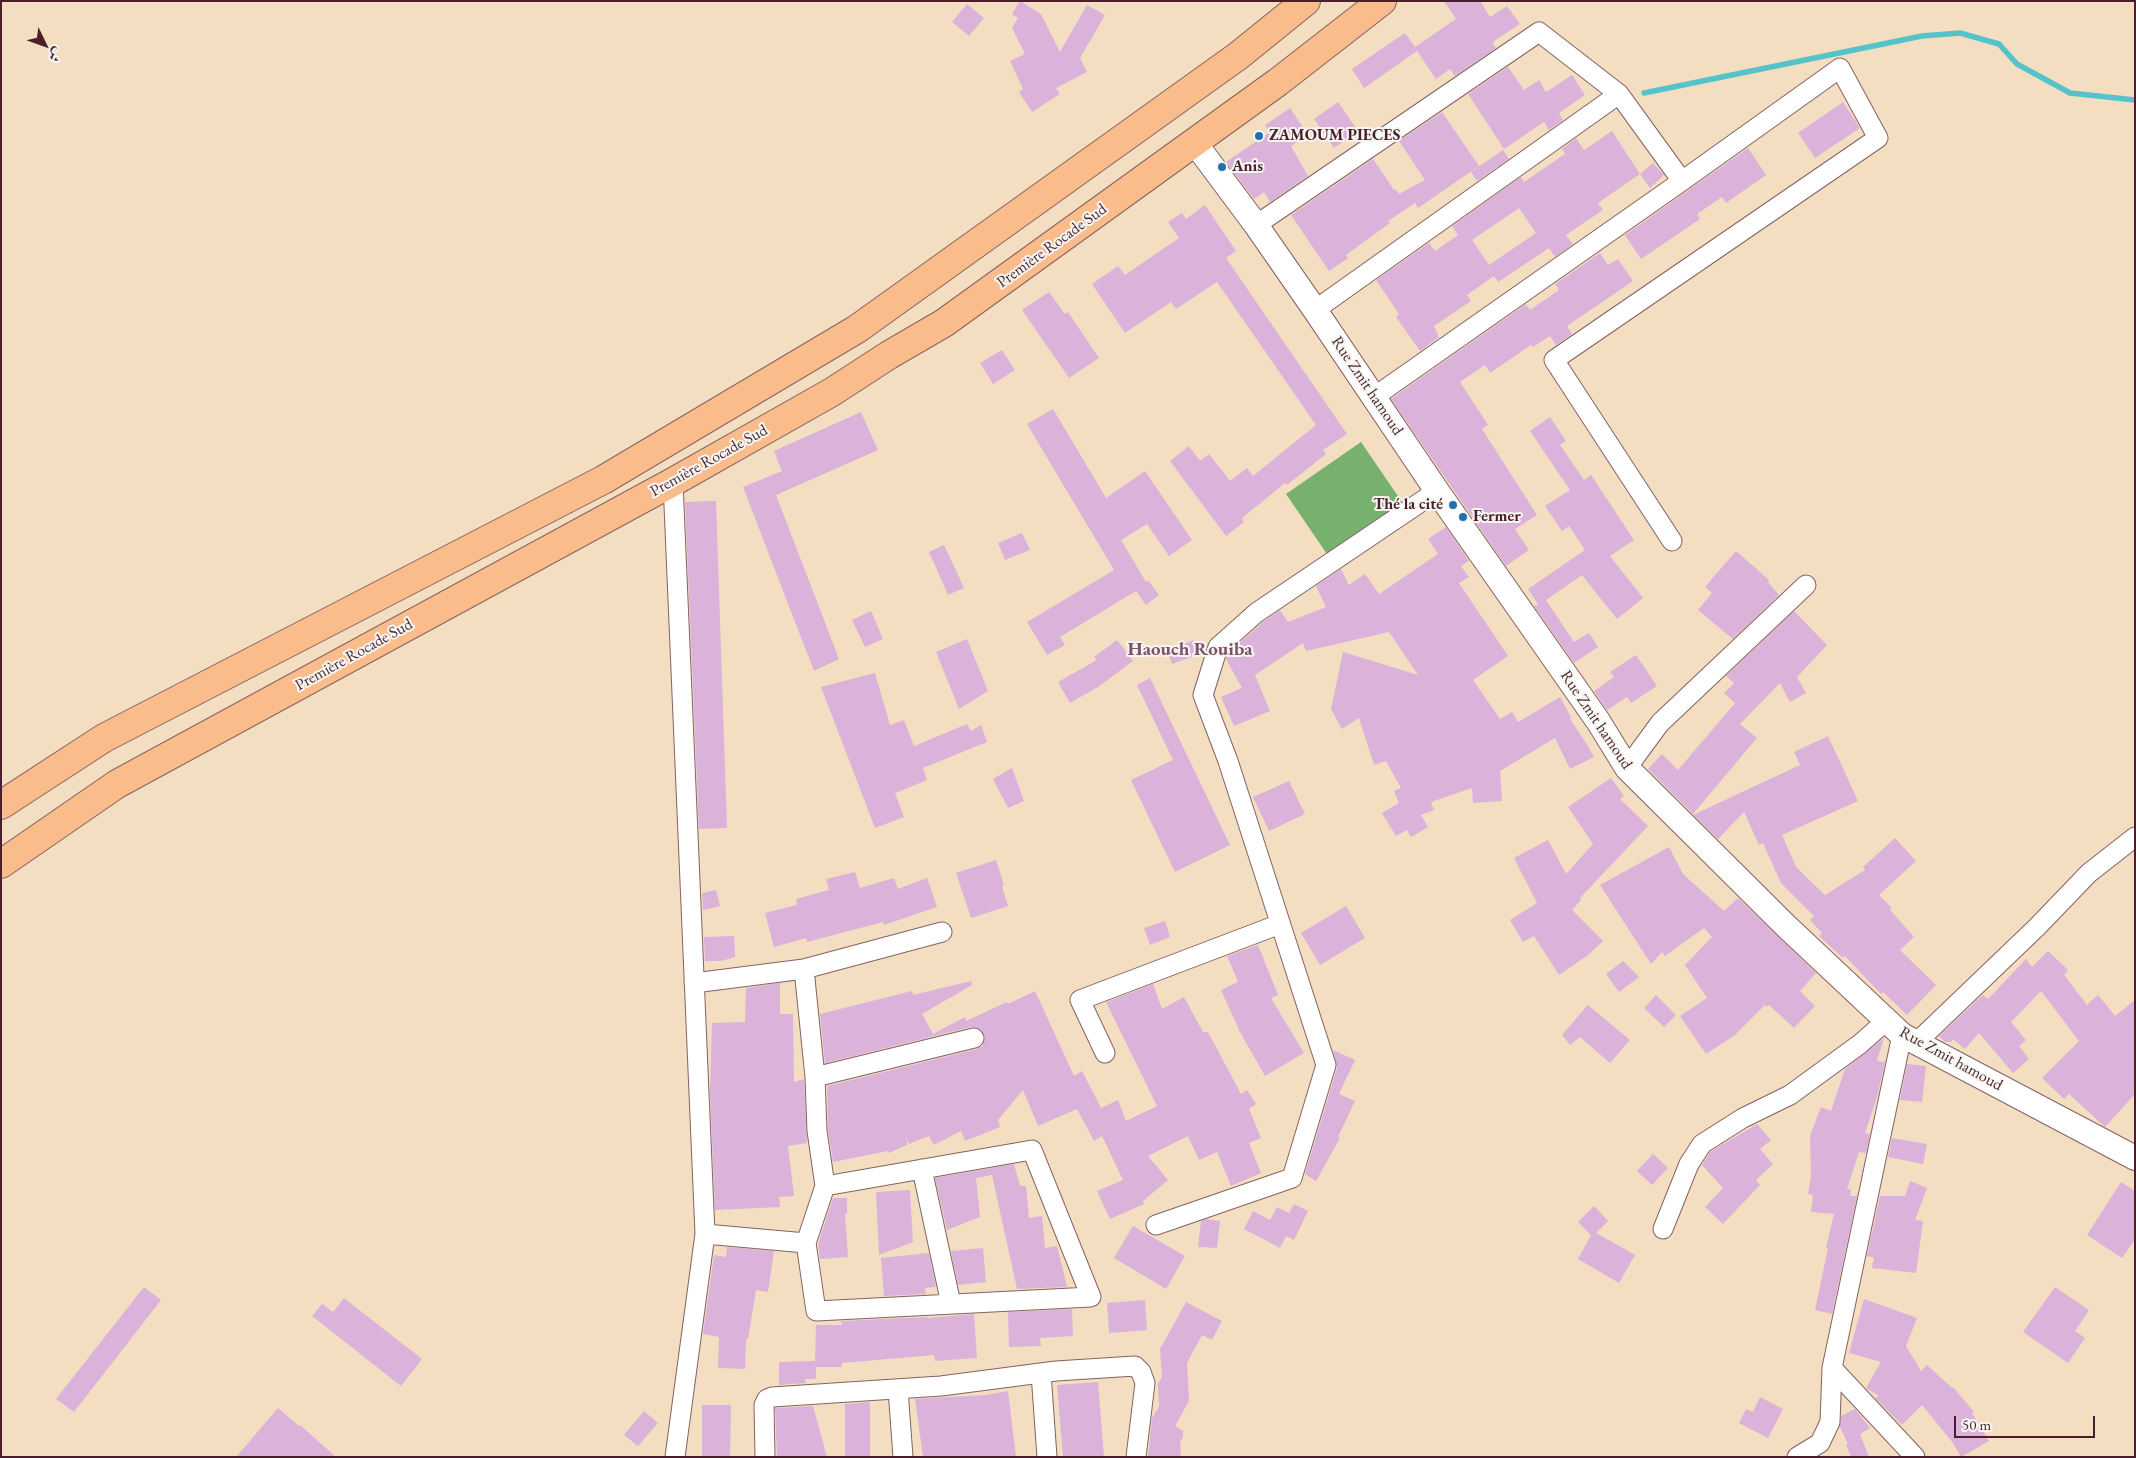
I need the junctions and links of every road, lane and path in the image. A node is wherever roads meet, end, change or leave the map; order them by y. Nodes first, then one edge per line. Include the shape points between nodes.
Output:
1 (1306, 1) edge
2 (1382, 1) edge
3 (1619, 94) junction
4 (1195, 143) junction
5 (1682, 181) junction
6 (1256, 224) junction
7 (1316, 310) junction
8 (1374, 397) junction
9 (673, 482) junction
10 (1437, 491) junction
11 (1672, 541) dead end
12 (1806, 585) dead end
13 (1627, 768) junction
14 (1, 805) edge
15 (2135, 837) edge
16 (1, 864) edge
17 (1280, 924) junction
18 (942, 932) dead end
19 (804, 969) junction
20 (694, 983) junction
21 (1902, 1032) junction
22 (974, 1038) dead end
23 (1105, 1053) dead end
24 (815, 1077) junction
25 (2135, 1158) edge
26 (922, 1169) junction
27 (825, 1186) junction
28 (1156, 1225) dead end
29 (1664, 1229) dead end
30 (705, 1234) junction
31 (806, 1243) junction
32 (951, 1304) junction
33 (1832, 1368) junction
34 (1042, 1373) junction
35 (898, 1389) junction
36 (675, 1457) edge
37 (765, 1457) edge
38 (903, 1457) edge
39 (1047, 1457) edge
40 (1136, 1457) edge
41 (1797, 1457) edge
42 (1914, 1457) edge

1 - 14 highway via 1216,72 857,329 603,480 104,738
2 - 4 highway, Première Rocade Sud
3 - 5 street
3 - 6 street via 1539,32
3 - 7 street
4 - 6 street, Rue Zmit hamoud
4 - 9 highway, Première Rocade Sud via 944,323 832,392
5 - 8 street
5 - 11 street via 1840,68 1878,138 1554,360
6 - 7 street, Rue Zmit hamoud
7 - 8 street, Rue Zmit hamoud
8 - 10 street, Rue Zmit hamoud
9 - 16 highway, Première Rocade Sud via 117,784
9 - 20 street
10 - 13 street, Rue Zmit hamoud via 1598,721
10 - 17 street via 1256,613 1218,647 1203,695 1228,761
12 - 13 street via 1660,723
13 - 21 street, Rue Zmit hamoud via 1786,926
15 - 21 street via 2089,873 2037,927
17 - 23 street via 1080,1000
17 - 28 street via 1326,1065 1292,1178
18 - 19 street
19 - 20 street
19 - 24 street
20 - 30 street
21 - 25 street, Rue Zmit hamoud
21 - 29 street via 1860,1044 1790,1095 1743,1118 1702,1144 1688,1164
21 - 33 street
22 - 24 street
24 - 27 street via 816,1131
26 - 27 street
26 - 32 street
26 - 32 street via 1032,1150 1091,1297
27 - 31 street
30 - 31 street
30 - 36 street
31 - 32 street via 816,1311
33 - 41 street via 1830,1422 1820,1443
33 - 42 street
34 - 35 street
34 - 39 street
34 - 40 street via 1135,1366 1145,1383
35 - 37 street via 767,1399 764,1405
35 - 38 street

